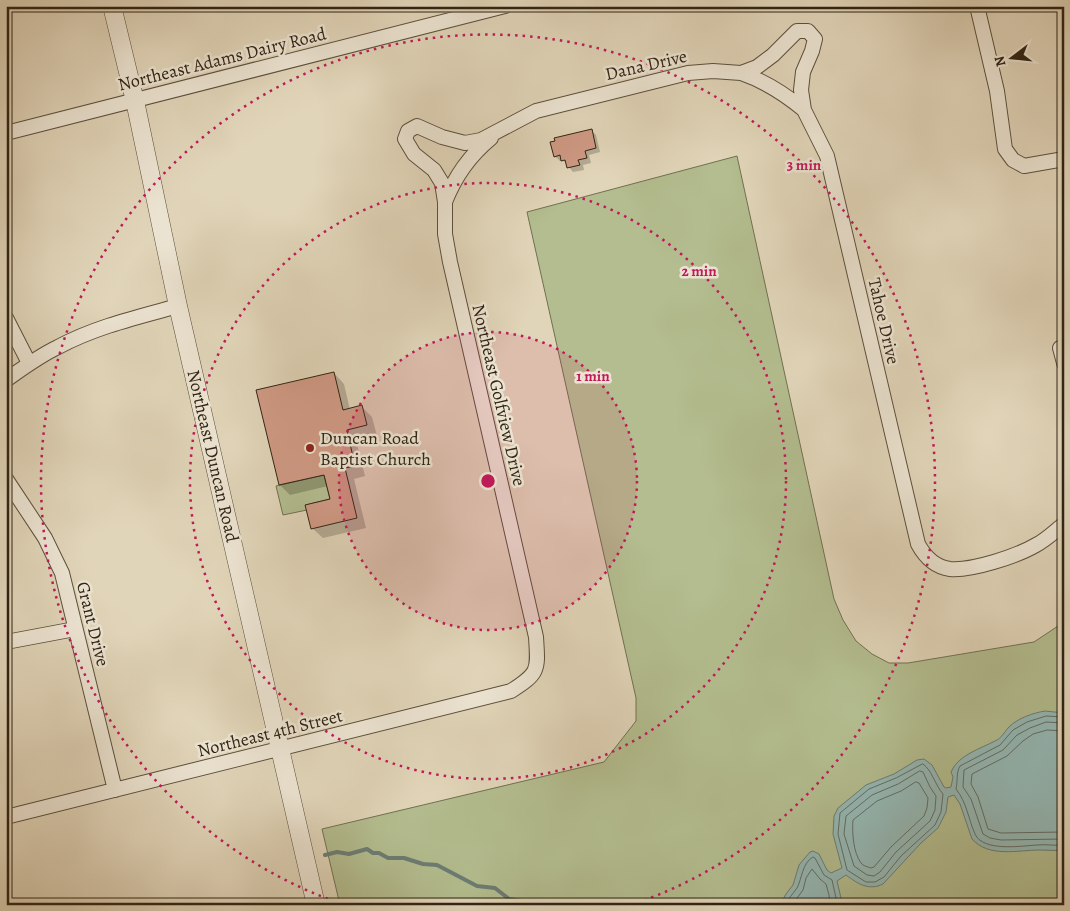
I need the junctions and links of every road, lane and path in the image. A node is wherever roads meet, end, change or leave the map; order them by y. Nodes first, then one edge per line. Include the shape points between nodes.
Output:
1 (112, 6) edge
2 (505, 6) edge
3 (977, 6) edge
4 (794, 33) joint
5 (741, 73) junction
6 (135, 101) junction
7 (804, 110) junction
8 (500, 132) junction
9 (6, 133) edge
10 (405, 139) joint
11 (1064, 159) edge
12 (445, 202) junction
13 (178, 306) junction
14 (6, 318) edge
15 (1060, 348) dead end
16 (29, 363) junction
17 (1064, 363) edge
18 (6, 380) edge
19 (6, 479) edge
20 (1064, 524) edge
21 (75, 629) junction
22 (6, 642) edge
23 (535, 671) joint
24 (280, 750) junction
25 (115, 790) junction
26 (6, 817) edge
27 (316, 905) edge

1 - 6 street, Northeast Duncan Road
2 - 6 street, Northeast Adams Dairy Road
3 - 11 street via 997,91 1004,149 1013,160 1024,166
4 - 5 street, Dana Drive via 757,68
4 - 7 street, Tahoe Drive via 797,30 808,31 815,39 803,72
5 - 7 street, Tahoe Drive via 774,88
5 - 8 street, Dana Drive via 713,71 668,77 536,111
6 - 9 street, Northeast Adams Dairy Road
6 - 13 street, Northeast Duncan Road
7 - 20 street, Tahoe Drive via 827,156 918,544 924,554 935,564 950,569 976,566 1036,545
8 - 10 street, Dana Drive via 465,143 417,126 408,131
8 - 12 street, Dana Drive via 473,154 457,174
10 - 12 street, Northeast Golfview Drive via 414,154 434,170 442,183
12 - 23 street, Northeast Golfview Drive via 445,234 450,262 536,637
13 - 16 street via 87,334
13 - 24 street, Northeast Duncan Road
14 - 16 street
15 - 17 street
16 - 18 street
19 - 21 street, Grant Drive via 45,538 62,573
21 - 22 street
21 - 25 street, Grant Drive
23 - 24 street, Northeast 4th Street via 511,691
24 - 25 street, Northeast 4th Street
24 - 27 street, Northeast Duncan Road
25 - 26 street, Northeast 4th Street

